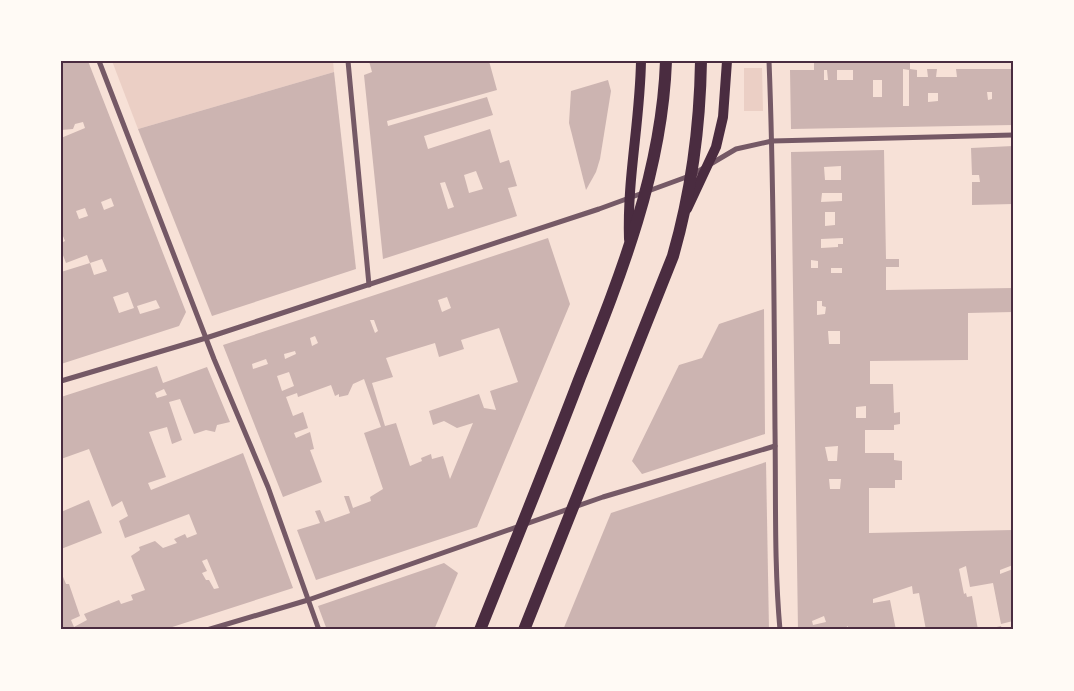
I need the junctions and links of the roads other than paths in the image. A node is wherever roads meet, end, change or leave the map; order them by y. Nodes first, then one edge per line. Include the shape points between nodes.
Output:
1 (99, 61) edge
2 (348, 61) edge
3 (641, 61) edge
4 (666, 61) edge
5 (701, 61) edge
6 (727, 61) edge
7 (768, 61) edge
8 (1013, 136) edge
9 (772, 141) junction
10 (710, 163) junction
11 (692, 175) junction
12 (646, 193) junction
13 (628, 200) junction
14 (685, 214) junction
15 (629, 242) junction
16 (368, 285) junction
17 (206, 338) junction
18 (61, 381) edge
19 (775, 446) junction
20 (572, 509) junction
21 (522, 525) junction
22 (308, 600) junction
23 (207, 630) edge
24 (319, 630) edge
25 (480, 630) edge
26 (524, 630) edge
27 (780, 630) edge

1 - 17 street
2 - 16 street
3 - 13 main road via 638,120
4 - 12 main road via 656,152
5 - 11 main road
6 - 10 main road via 723,117
7 - 9 street
8 - 9 street
9 - 10 street via 736,149
9 - 19 street
10 - 11 street
10 - 14 main road
11 - 12 street
11 - 14 main road
12 - 13 street
12 - 15 main road
13 - 15 main road
13 - 16 street
14 - 20 main road via 660,290
15 - 21 main road via 612,299
16 - 17 street
17 - 18 street
17 - 22 street via 268,487
19 - 20 street
19 - 27 street via 774,522
20 - 21 street
20 - 26 main road
21 - 22 street
21 - 25 main road
22 - 23 street
22 - 24 street

